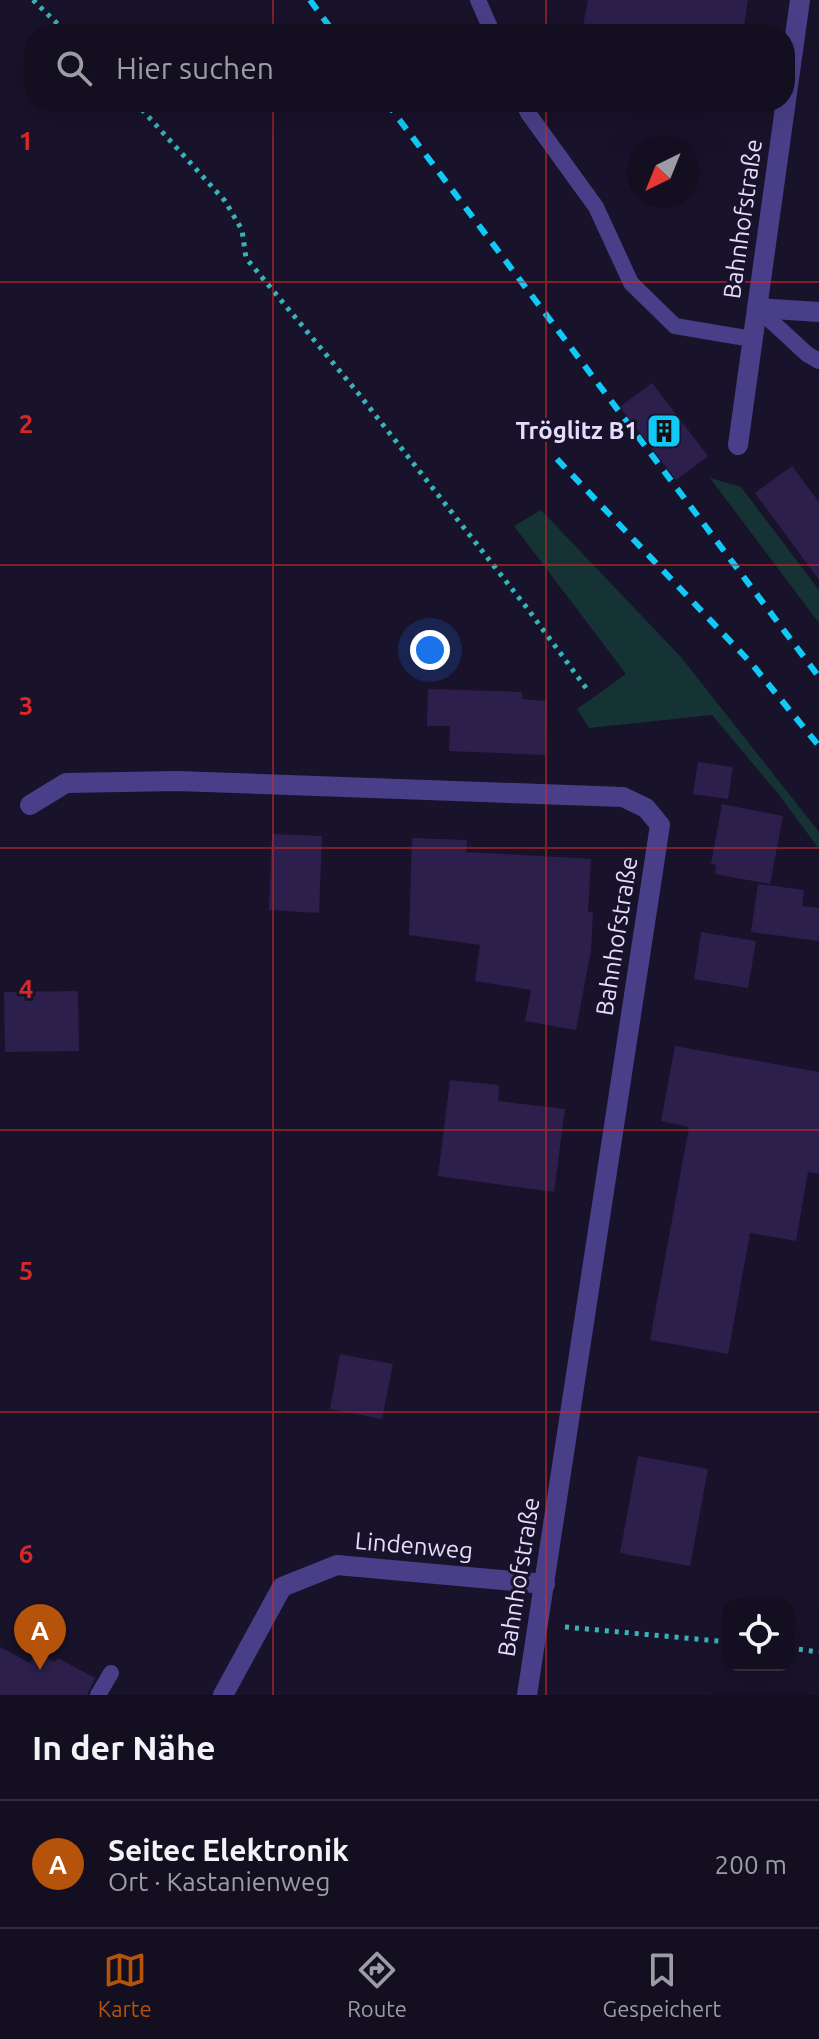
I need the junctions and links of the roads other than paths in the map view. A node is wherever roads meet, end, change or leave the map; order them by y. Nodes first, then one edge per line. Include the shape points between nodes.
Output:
1 (478, 0) edge
2 (800, 0) edge
3 (489, 24) edge
4 (795, 36) edge
5 (528, 112) edge
6 (784, 112) edge
7 (757, 308) junction
8 (819, 312) edge
9 (752, 339) junction
10 (819, 361) edge
11 (738, 445) dead end
12 (30, 805) dead end
13 (545, 1584) junction
14 (111, 1673) dead end
15 (98, 1695) edge
16 (223, 1695) edge
17 (527, 1695) edge

1 - 3 lane
2 - 4 street, Bahnhofstraße
5 - 9 lane via 596,207 631,283 675,326
6 - 7 street, Bahnhofstraße
7 - 8 street
7 - 9 street, Bahnhofstraße
7 - 10 lane
9 - 11 street, Bahnhofstraße
12 - 13 street, Bahnhofstraße via 66,783 177,781 623,797 646,808 660,825
13 - 16 street, Lindenweg via 337,1565 282,1587
13 - 17 street, Bahnhofstraße
14 - 15 lane

